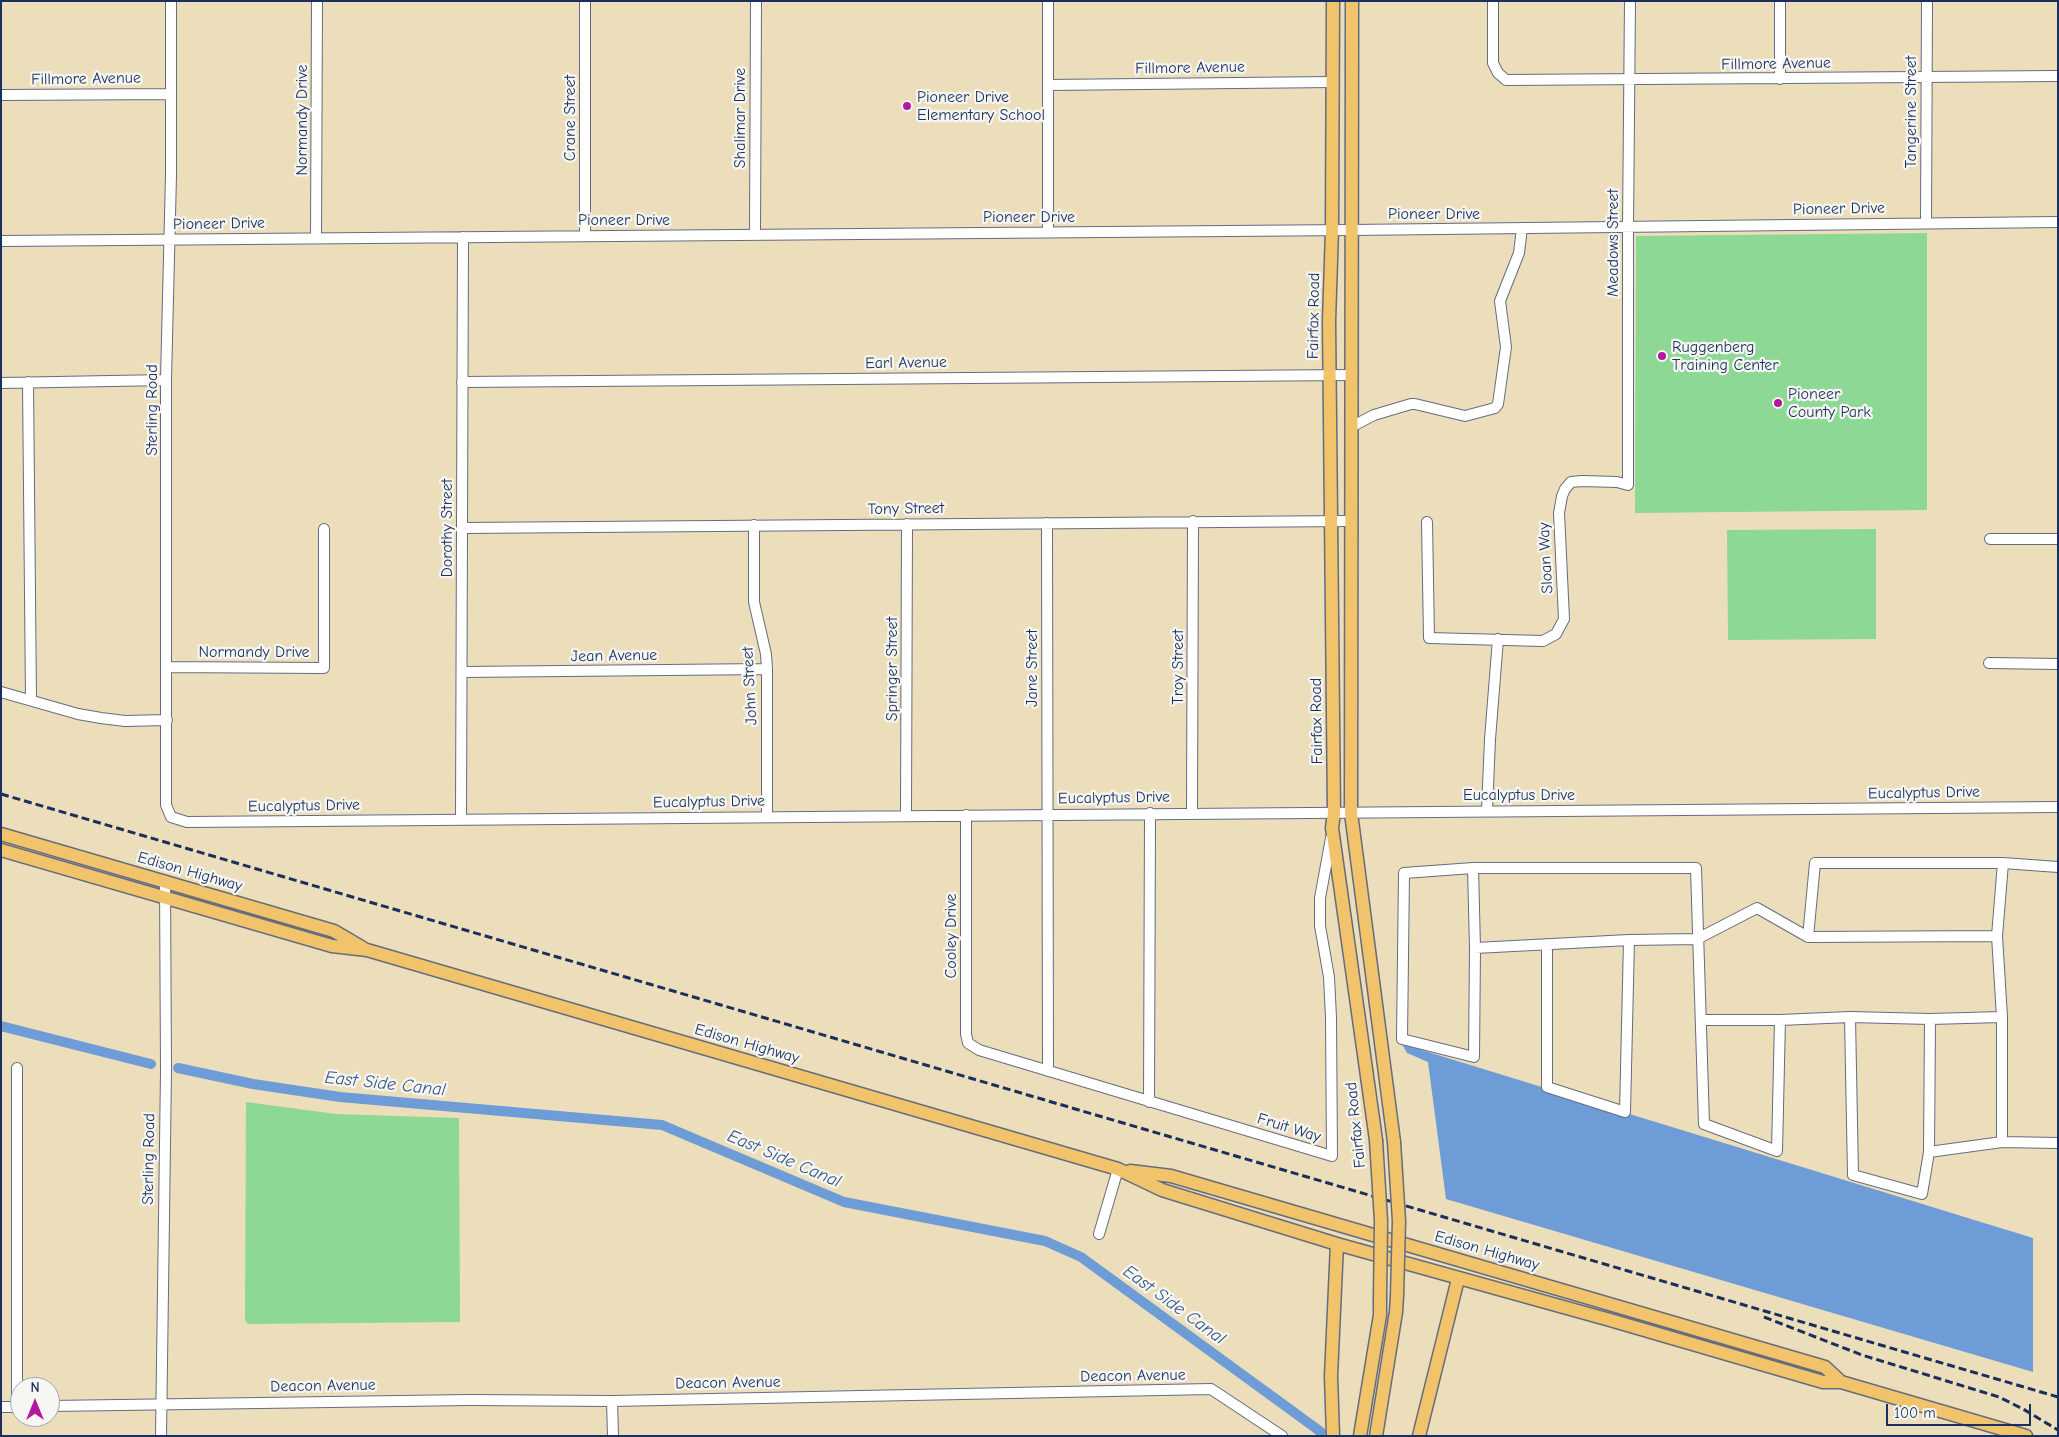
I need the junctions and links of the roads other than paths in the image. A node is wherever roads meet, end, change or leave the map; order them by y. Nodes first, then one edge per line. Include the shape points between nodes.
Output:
1 (171, 1) edge
2 (317, 1) edge
3 (585, 1) edge
4 (756, 1) edge
5 (1048, 1) edge
6 (1333, 1) edge
7 (1352, 1) edge
8 (1493, 1) edge
9 (1630, 1) edge
10 (1780, 1) edge
11 (1927, 1) edge
12 (2058, 76) edge
13 (1926, 77) junction
14 (1780, 79) junction
15 (1630, 80) junction
16 (1333, 82) junction
17 (1048, 85) junction
18 (170, 94) junction
19 (1, 95) edge
20 (2058, 222) edge
21 (1926, 223) junction
22 (1628, 227) junction
23 (1522, 228) junction
24 (1332, 230) junction
25 (1351, 230) junction
26 (1048, 231) junction
27 (755, 234) junction
28 (585, 236) junction
29 (463, 237) junction
30 (316, 238) junction
31 (170, 240) junction
32 (1, 241) edge
33 (1329, 375) junction
34 (1351, 375) junction
35 (166, 380) junction
36 (28, 382) junction
37 (462, 382) junction
38 (1, 383) edge
39 (1350, 427) junction
40 (1571, 482) joint
41 (1193, 521) junction
42 (1331, 521) junction
43 (1350, 521) junction
44 (1047, 522) junction
45 (1427, 522) dead end
46 (907, 524) junction
47 (754, 525) junction
48 (462, 528) junction
49 (324, 529) dead end
50 (1990, 539) dead end
51 (2058, 539) edge
52 (1498, 638) junction
53 (1989, 663) dead end
54 (2058, 664) edge
55 (166, 667) junction
56 (767, 669) junction
57 (462, 672) junction
58 (1, 692) edge
59 (31, 700) junction
60 (167, 720) junction
61 (2058, 807) edge
62 (1487, 810) junction
63 (1192, 812) junction
64 (1150, 813) junction
65 (1334, 813) junction
66 (1351, 813) junction
67 (1046, 814) junction
68 (906, 815) junction
69 (767, 816) junction
70 (966, 816) junction
71 (171, 817) joint
72 (461, 819) junction
73 (1332, 828) junction
74 (1, 834) edge
75 (1, 850) edge
76 (2003, 863) junction
77 (2058, 867) edge
78 (1473, 868) junction
79 (165, 882) junction
80 (165, 898) junction
81 (1997, 936) junction
82 (1808, 937) junction
83 (1697, 939) junction
84 (1629, 940) junction
85 (1547, 945) junction
86 (1475, 948) junction
87 (367, 950) junction
88 (1850, 1017) junction
89 (2002, 1017) junction
90 (1930, 1018) junction
91 (1701, 1020) junction
92 (1780, 1020) junction
93 (979, 1050) joint
94 (17, 1068) dead end
95 (1048, 1071) junction
96 (1150, 1102) junction
97 (2002, 1142) junction
98 (2058, 1143) edge
99 (1929, 1152) junction
100 (1118, 1169) junction
101 (1099, 1234) dead end
102 (1337, 1244) junction
103 (1458, 1279) junction
104 (19, 1377) edge
105 (1841, 1382) junction
106 (612, 1401) junction
107 (161, 1403) junction
108 (60, 1406) edge
109 (161, 1436) edge
110 (613, 1436) edge
111 (1282, 1436) edge
112 (1333, 1436) edge
113 (1360, 1436) edge
114 (1376, 1436) edge
115 (1419, 1436) edge
116 (2026, 1436) edge

1 - 18 street, Sterling Road
2 - 30 street, Normandy Drive
3 - 28 street, Crane Street
4 - 27 street, Shalimar Drive
5 - 17 street
6 - 16 main road, Fairfax Road
7 - 25 main road, Fairfax Road
8 - 15 street, Fillmore Avenue via 1492,63 1506,80
9 - 15 street, Meadows Street
10 - 14 street
11 - 13 street, Tangerine Street
12 - 13 street, Fillmore Avenue
13 - 14 street, Fillmore Avenue
13 - 21 street, Tangerine Street
14 - 15 street, Fillmore Avenue
15 - 22 street, Meadows Street
16 - 17 street, Fillmore Avenue
16 - 24 main road, Fairfax Road
17 - 26 street
18 - 19 street, Fillmore Avenue
18 - 31 street, Sterling Road
20 - 21 street, Pioneer Drive
21 - 22 street, Pioneer Drive
22 - 23 street, Pioneer Drive
22 - 40 street, Meadows Street via 1628,485
23 - 25 street, Pioneer Drive
23 - 39 street via 1519,253 1500,301 1506,347 1495,408 1465,416 1410,404 1374,415
24 - 25 street, Pioneer Drive
24 - 26 street, Pioneer Drive
24 - 33 main road, Fairfax Road
25 - 34 main road, Fairfax Road
26 - 27 street, Pioneer Drive
27 - 28 street, Pioneer Drive
28 - 29 street, Pioneer Drive
29 - 30 street, Pioneer Drive
29 - 37 street, Dorothy Street
30 - 31 street, Pioneer Drive
31 - 32 street, Pioneer Drive
31 - 35 street, Sterling Road
33 - 34 street, Earl Avenue
33 - 37 street, Earl Avenue
33 - 42 main road, Fairfax Road
34 - 39 main road, Fairfax Road
35 - 36 street
35 - 55 street, Sterling Road
36 - 38 street
36 - 59 street
37 - 48 street, Dorothy Street
39 - 43 main road, Fairfax Road
40 - 52 street, Sloan Way via 1562,496 1559,512 1564,619 1556,634 1543,641
41 - 42 street, Tony Street
41 - 44 street, Tony Street
41 - 63 street, Troy Street
42 - 43 street, Tony Street
42 - 65 main road, Fairfax Road
43 - 66 main road, Fairfax Road
44 - 46 street, Tony Street
44 - 67 street, Jane Street
45 - 52 street via 1429,638
46 - 47 street, Tony Street
46 - 68 street, Springer Street
47 - 48 street, Tony Street
47 - 56 street, John Street via 754,602
48 - 57 street, Dorothy Street
49 - 55 street, Normandy Drive via 324,668
50 - 51 street
52 - 62 street
53 - 54 street
55 - 60 street, Sterling Road
56 - 57 street, Jean Avenue
56 - 69 street, John Street
57 - 72 street, Dorothy Street
58 - 59 street
59 - 60 street via 101,718
60 - 71 street, Sterling Road via 166,805
61 - 62 street, Eucalyptus Drive
62 - 66 street, Eucalyptus Drive
63 - 64 street, Eucalyptus Drive
63 - 65 street, Eucalyptus Drive
64 - 67 street, Eucalyptus Drive
64 - 96 street
65 - 66 street, Eucalyptus Drive
65 - 73 main road, Fairfax Road
66 - 114 main road, Fairfax Road, bridge via 1394,1142 1399,1220 1396,1312
67 - 70 street, Eucalyptus Drive
67 - 95 street, Jane Street
68 - 69 street, Eucalyptus Drive
68 - 70 street, Eucalyptus Drive
69 - 72 street, Eucalyptus Drive
70 - 93 street, Cooley Drive via 966,1034 968,1042
71 - 72 street, Eucalyptus Drive via 187,822
73 - 96 street, Fruit Way via 1320,898 1320,926 1329,977 1331,1018 1332,1156
73 - 113 main road, Fairfax Road, bridge via 1376,1140 1381,1221 1380,1315
74 - 79 main road, Edison Highway
75 - 80 main road, Edison Highway
76 - 77 street
76 - 81 street
76 - 82 street via 1815,863
78 - 83 street via 1696,868
78 - 86 street
78 - 86 street via 1404,873 1402,1038 1474,1057
79 - 80 street, Sterling Road
79 - 87 main road, Edison Highway via 334,931
80 - 87 main road, Edison Highway via 332,946
80 - 107 street, Sterling Road
81 - 82 street
81 - 89 street
82 - 83 street via 1757,908
83 - 84 street
83 - 91 street
84 - 85 street
84 - 85 street via 1625,1112 1547,1087
85 - 86 street
87 - 100 main road, Edison Highway
88 - 90 street
88 - 92 street
88 - 99 street via 1853,1175 1922,1194
89 - 90 street
89 - 97 street
90 - 99 street
91 - 92 street
91 - 92 street via 1704,1124 1777,1151
93 - 95 street, Fruit Way
94 - 104 street
95 - 96 street, Fruit Way
97 - 98 street
97 - 99 street
100 - 101 street
100 - 102 main road, Edison Highway via 1162,1190
100 - 105 main road, Edison Highway via 1171,1176 1816,1364 1825,1367
102 - 103 main road, Edison Highway
102 - 112 main road via 1331,1376
103 - 105 main road, Edison Highway via 1822,1382
103 - 115 main road
105 - 116 main road, Edison Highway
106 - 107 street, Deacon Avenue
106 - 110 street
106 - 111 street, Deacon Avenue via 1210,1389
107 - 108 street, Deacon Avenue
107 - 109 street, Sterling Road

